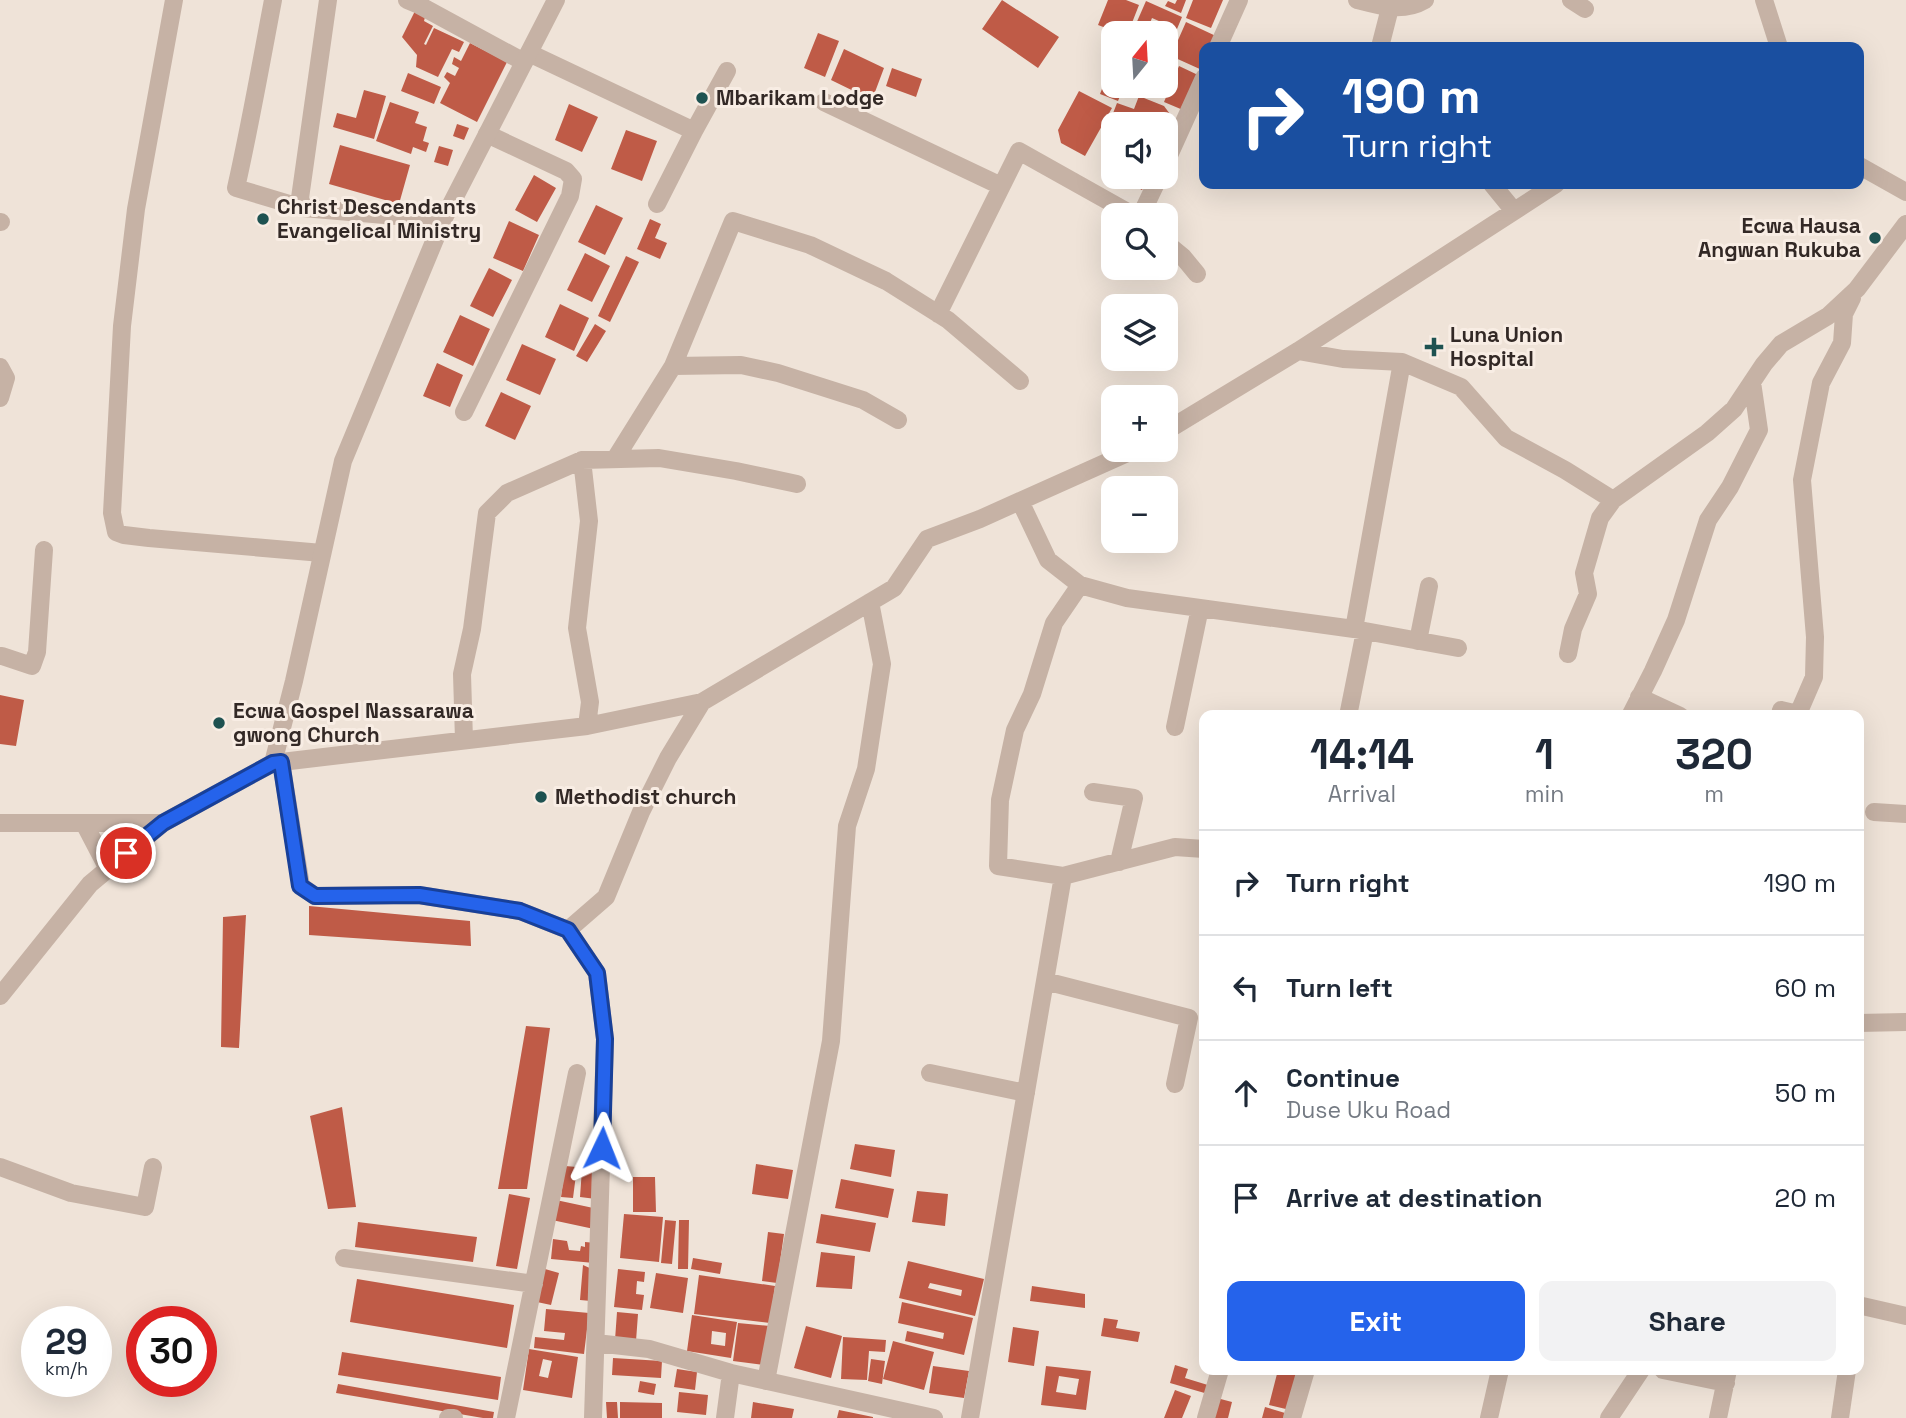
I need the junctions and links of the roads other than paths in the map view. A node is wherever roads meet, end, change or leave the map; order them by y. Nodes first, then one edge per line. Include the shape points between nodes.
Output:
1 (174, 0) edge
2 (273, 0) edge
3 (328, 0) edge
4 (407, 0) edge
5 (556, 0) edge
6 (1239, 0) edge
7 (1357, 0) edge
8 (1425, 0) edge
9 (1764, 0) edge
10 (1390, 8) junction
11 (1220, 42) edge
12 (1381, 42) edge
13 (1777, 42) edge
14 (526, 57) junction
15 (727, 71) dead end
16 (1199, 89) edge
17 (824, 102) dead end
18 (694, 131) junction
19 (487, 134) junction
20 (1178, 135) edge
21 (1864, 168) edge
22 (1001, 186) junction
23 (1496, 189) edge
24 (1548, 189) edge
25 (1906, 192) edge
26 (1112, 203) edge
27 (657, 204) dead end
28 (303, 208) junction
29 (1514, 211) junction
30 (443, 220) junction
31 (1906, 224) edge
32 (1178, 253) edge
33 (1197, 274) dead end
34 (1857, 289) junction
35 (938, 314) junction
36 (1297, 351) junction
37 (1402, 362) junction
38 (673, 366) junction
39 (0, 367) edge
40 (1020, 381) dead end
41 (1752, 382) junction
42 (0, 398) edge
43 (464, 412) dead end
44 (898, 420) dead end
45 (1178, 424) edge
46 (615, 459) junction
47 (582, 460) junction
48 (1107, 462) edge
49 (797, 484) dead end
50 (1613, 500) junction
51 (1020, 501) junction
52 (44, 550) dead end
53 (322, 553) junction
54 (1080, 584) junction
55 (1429, 586) dead end
56 (870, 602) junction
57 (1199, 608) junction
58 (1359, 630) junction
59 (1418, 641) junction
60 (1458, 648) dead end
61 (1568, 653) dead end
62 (0, 656) edge
63 (1639, 698) junction
64 (702, 702) junction
65 (1349, 710) edge
66 (1633, 710) edge
67 (1666, 710) edge
68 (1800, 710) edge
69 (587, 726) junction
70 (1175, 727) dead end
71 (464, 740) junction
72 (277, 762) junction
73 (1093, 792) dead end
74 (1874, 812) dead end
75 (1906, 814) edge
76 (0, 823) edge
77 (84, 823) junction
78 (163, 823) junction
79 (1199, 849) edge
80 (1119, 862) junction
81 (108, 869) junction
82 (1063, 876) junction
83 (568, 930) junction
84 (1045, 981) junction
85 (0, 996) edge
86 (1906, 1022) edge
87 (1864, 1023) edge
88 (576, 1073) dead end
89 (930, 1073) dead end
90 (1175, 1084) dead end
91 (1026, 1093) junction
92 (0, 1167) edge
93 (153, 1167) dead end
94 (344, 1258) dead end
95 (534, 1284) junction
96 (1864, 1306) edge
97 (1906, 1316) edge
98 (596, 1343) junction
99 (731, 1373) junction
100 (1219, 1375) edge
101 (1305, 1375) edge
102 (1499, 1375) edge
103 (1638, 1375) edge
104 (1709, 1375) edge
105 (1846, 1375) edge
106 (1727, 1377) edge
107 (766, 1381) junction
108 (448, 1418) edge
109 (454, 1418) edge
110 (506, 1418) edge
111 (593, 1418) edge
112 (725, 1418) edge
113 (934, 1418) edge
114 (970, 1418) edge
115 (1206, 1418) edge
116 (1292, 1418) edge
117 (1489, 1418) edge
118 (1609, 1418) edge
119 (1718, 1418) edge
120 (1840, 1418) edge

1 - 53 street via 136,209 122,326 112,513 116,532
2 - 28 street via 236,188
3 - 28 street via 300,198
4 - 14 street
5 - 14 street
6 - 11 street
7 - 10 street
8 - 10 street
9 - 13 street
10 - 12 street
14 - 18 street
14 - 19 street
15 - 18 street
16 - 20 street
17 - 22 street
18 - 27 street
19 - 30 street
19 - 43 street via 566,171 573,179 570,195
21 - 25 street
22 - 26 street via 1019,151
22 - 35 street
23 - 29 street
24 - 29 street
28 - 30 street
29 - 36 street
30 - 53 street via 343,461
31 - 34 street
32 - 33 street
34 - 41 street via 1828,316 1781,344
34 - 68 street via 1844,314 1842,343 1821,383 1802,480 1815,638 1814,677
35 - 38 street via 886,281 810,245 733,221
35 - 40 street
36 - 37 street
36 - 45 street
37 - 50 street via 1461,387 1506,438
37 - 58 street
38 - 44 street via 741,365 778,373 863,400
38 - 46 street
39 - 42 street via 6,378
41 - 50 street via 1734,409 1707,433
41 - 63 street via 1759,430 1709,520 1676,620
46 - 47 street
46 - 49 street via 659,458
47 - 69 street via 589,521 577,628 590,702
47 - 71 street via 507,493 487,513 462,674
48 - 51 street
50 - 61 street via 1600,519 1584,573 1588,594
51 - 54 street via 1048,560
51 - 56 street via 927,539 894,589
52 - 62 street via 37,652 32,666
53 - 72 street
54 - 57 street via 1127,598
54 - 82 street via 1054,623 1032,694 1015,730 1000,800 998,866
55 - 59 street
56 - 64 street
56 - 107 street via 882,664 866,769 847,826 831,1041
57 - 58 street
57 - 70 street
58 - 59 street
58 - 65 street
59 - 60 street
63 - 66 street
63 - 67 street
64 - 69 street
64 - 83 street via 641,812 606,897
69 - 71 street
71 - 72 street
72 - 78 street
72 - 83 street via 300,886 315,896 419,895 520,911
73 - 80 street via 1134,798
74 - 75 street
76 - 77 street
77 - 78 street
77 - 81 street
78 - 81 street
79 - 80 street via 1175,847
80 - 82 street
81 - 85 street via 90,884
82 - 84 street
83 - 98 street via 597,973 605,1039
84 - 90 street via 1189,1018
84 - 91 street
86 - 87 street
88 - 95 street
89 - 91 street
91 - 114 street
92 - 93 street via 71,1193 145,1207
94 - 95 street
95 - 110 street
96 - 97 street
98 - 99 street via 649,1349
98 - 111 street
99 - 107 street
99 - 112 street
100 - 115 street
101 - 116 street
102 - 117 street
103 - 118 street
104 - 106 street
105 - 120 street
106 - 119 street
107 - 113 street
108 - 109 street

